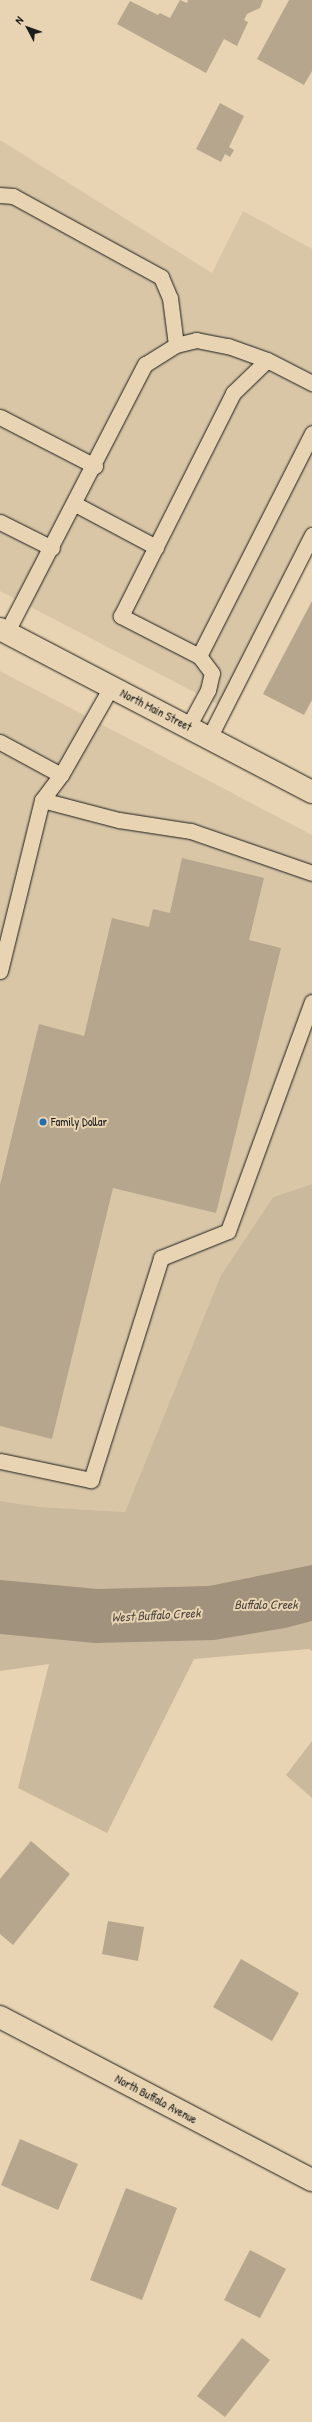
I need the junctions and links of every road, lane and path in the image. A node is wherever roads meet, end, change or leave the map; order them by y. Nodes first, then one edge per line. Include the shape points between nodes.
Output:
1 (0, 195) edge
2 (176, 345) junction
3 (267, 360) junction
4 (312, 383) edge
5 (0, 417) edge
6 (312, 433) edge
7 (95, 466) junction
8 (75, 504) junction
9 (0, 522) edge
10 (312, 535) edge
11 (156, 547) junction
12 (52, 548) junction
13 (3, 631) edge
14 (199, 656) junction
15 (111, 687) junction
16 (188, 727) junction
17 (209, 738) junction
18 (0, 742) edge
19 (61, 775) junction
20 (312, 792) edge
21 (42, 800) junction
22 (312, 873) edge
23 (0, 971) edge
24 (312, 1002) edge
25 (0, 1461) edge
26 (0, 2017) edge
27 (312, 2180) edge

1 - 2 lane via 13,196 161,277 170,298
2 - 3 lane via 196,340 228,346
2 - 7 lane via 146,364
3 - 4 lane
3 - 11 lane via 233,393
5 - 7 lane
6 - 14 lane
7 - 8 lane
8 - 11 lane
8 - 12 lane
9 - 12 lane
10 - 17 lane
11 - 14 lane via 120,616
12 - 13 lane
13 - 15 main road, North Main Street
14 - 16 lane via 212,673 208,690
15 - 16 main road, North Main Street
15 - 19 lane
16 - 17 main road, North Main Street
17 - 20 main road, North Main Street
18 - 19 lane
19 - 21 lane
21 - 22 lane via 120,820 191,831
21 - 23 lane
24 - 25 lane via 228,1231 161,1258 91,1480
26 - 27 main road, North Buffalo Avenue

